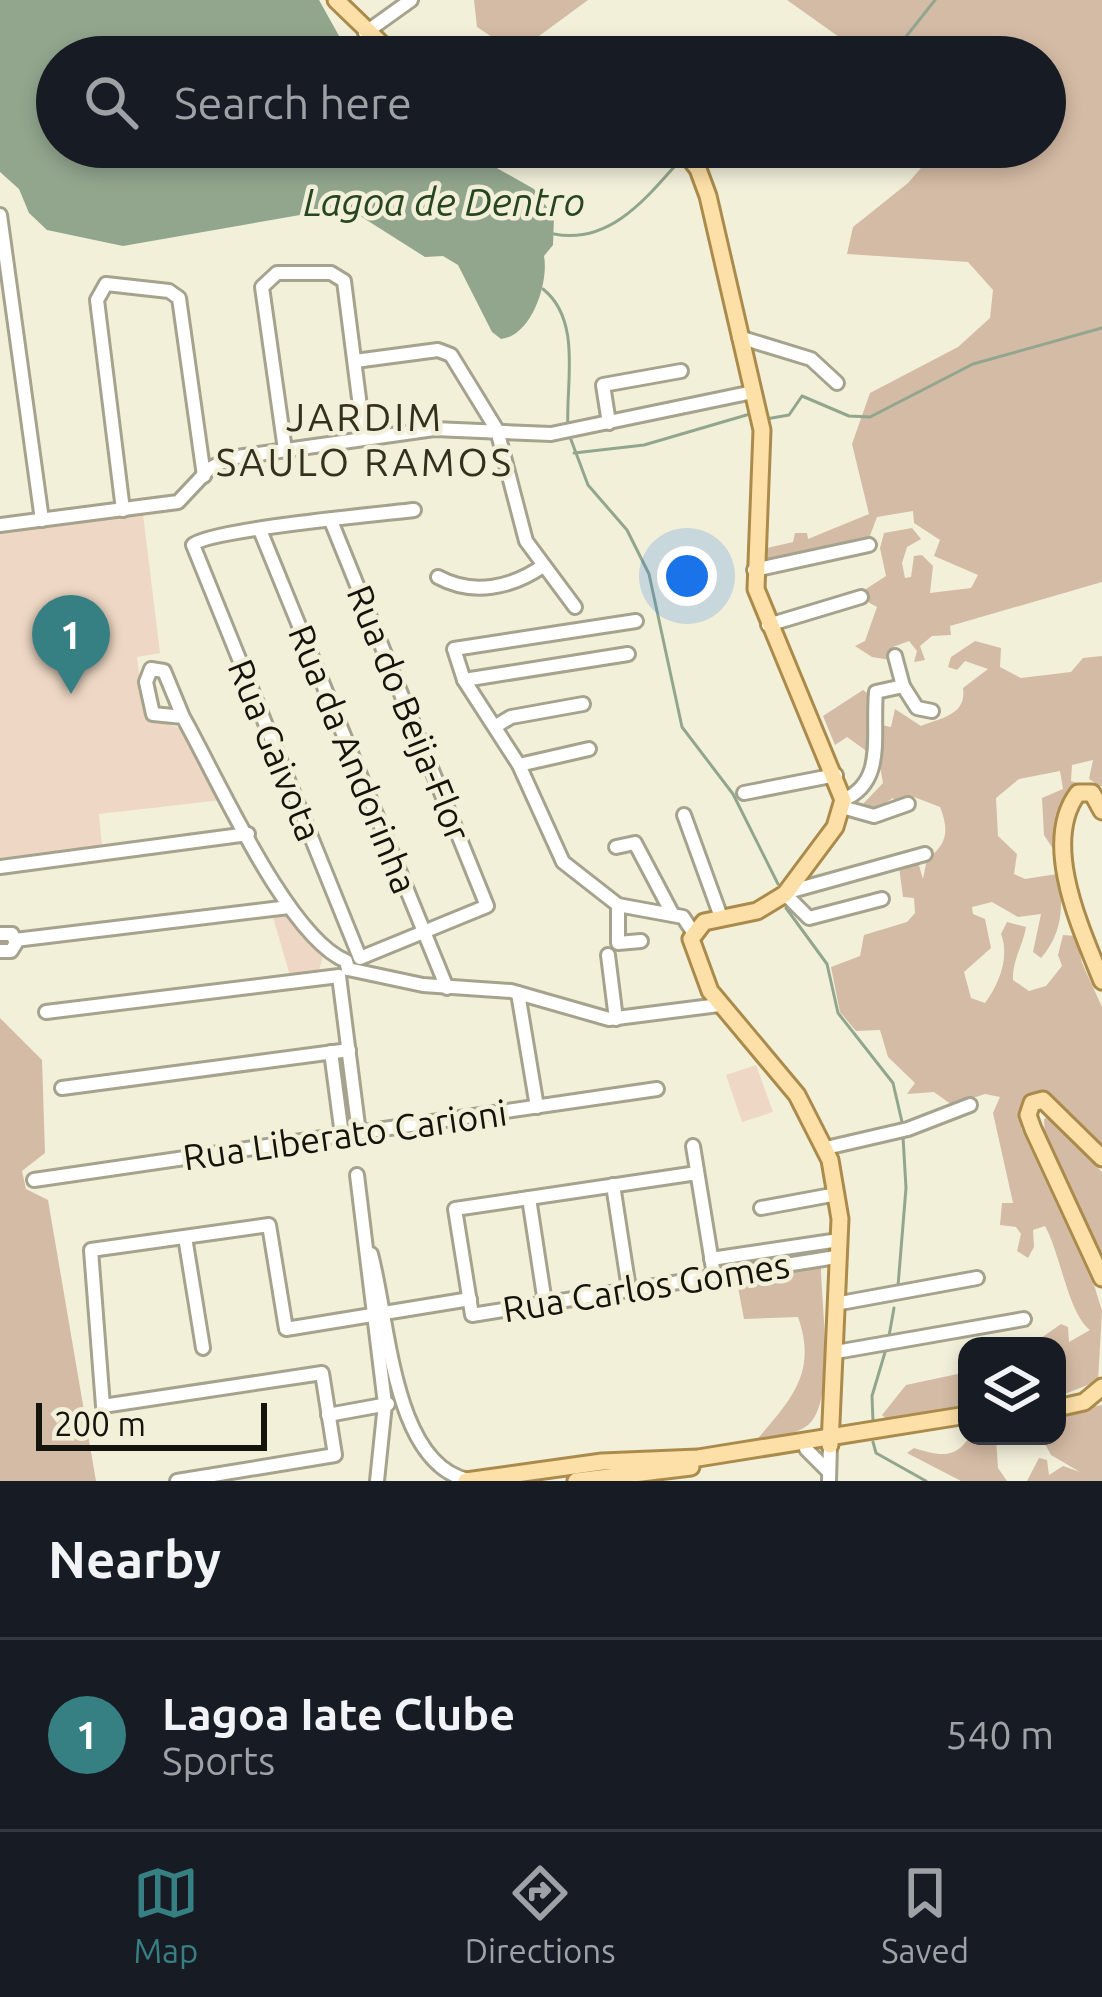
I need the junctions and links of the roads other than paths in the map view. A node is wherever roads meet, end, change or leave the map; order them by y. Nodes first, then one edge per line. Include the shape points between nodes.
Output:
1 (336, 0) edge
2 (411, 0) edge
3 (365, 33) junction
4 (369, 36) edge
5 (695, 168) edge
6 (0, 215) edge
7 (16, 332) junction
8 (0, 334) edge
9 (739, 337) junction
10 (355, 361) junction
11 (681, 371) dead end
12 (837, 383) dead end
13 (753, 392) junction
14 (609, 423) junction
15 (497, 430) junction
16 (364, 438) junction
17 (284, 450) junction
18 (204, 476) junction
19 (123, 510) junction
20 (414, 510) dead end
21 (42, 520) junction
22 (331, 521) junction
23 (0, 525) edge
24 (260, 530) junction
25 (868, 545) dead end
26 (543, 566) junction
27 (754, 570) junction
28 (438, 577) dead end
29 (861, 597) dead end
30 (575, 607) dead end
31 (636, 621) dead end
32 (768, 625) junction
33 (628, 654) dead end
34 (895, 656) dead end
35 (464, 680) junction
36 (903, 686) junction
37 (583, 704) dead end
38 (932, 711) dead end
39 (183, 716) dead end
40 (496, 726) junction
41 (589, 749) dead end
42 (519, 765) junction
43 (836, 775) junction
44 (744, 794) dead end
45 (842, 803) junction
46 (908, 804) dead end
47 (1102, 811) edge
48 (684, 815) dead end
49 (248, 834) junction
50 (616, 847) dead end
51 (925, 854) dead end
52 (0, 867) edge
53 (787, 893) junction
54 (882, 899) dead end
55 (618, 905) junction
56 (289, 907) junction
57 (673, 915) junction
58 (721, 917) junction
59 (424, 932) junction
60 (693, 932) junction
61 (0, 934) edge
62 (15, 940) junction
63 (641, 941) dead end
64 (0, 951) edge
65 (608, 955) dead end
66 (343, 972) junction
67 (1102, 981) edge
68 (447, 988) junction
69 (518, 993) junction
70 (719, 1005) junction
71 (46, 1012) dead end
72 (616, 1019) junction
73 (349, 1050) junction
74 (332, 1052) junction
75 (62, 1088) dead end
76 (657, 1089) dead end
77 (354, 1091) junction
78 (337, 1094) junction
79 (970, 1105) dead end
80 (537, 1106) junction
81 (359, 1133) junction
82 (342, 1135) junction
83 (693, 1146) dead end
84 (826, 1148) junction
85 (1102, 1158) edge
86 (697, 1173) junction
87 (357, 1174) dead end
88 (34, 1180) dead end
89 (613, 1185) junction
90 (837, 1195) junction
91 (529, 1198) junction
92 (761, 1208) dead end
93 (365, 1230) junction
94 (185, 1237) junction
95 (838, 1248) junction
96 (711, 1259) junction
97 (713, 1275) junction
98 (977, 1278) dead end
99 (1102, 1278) edge
100 (629, 1289) junction
101 (470, 1299) junction
102 (545, 1303) junction
103 (835, 1304) junction
104 (387, 1312) junction
105 (370, 1315) junction
106 (1024, 1319) dead end
107 (203, 1348) dead end
108 (836, 1352) junction
109 (1102, 1385) edge
110 (1066, 1401) edge
111 (401, 1402) junction
112 (385, 1404) junction
113 (832, 1410) junction
114 (328, 1414) junction
115 (958, 1420) edge
116 (958, 1420) edge
117 (853, 1433) junction
118 (831, 1441) junction
119 (805, 1445) junction
120 (610, 1461) junction
121 (829, 1477) edge
122 (602, 1478) junction
123 (177, 1481) edge
124 (377, 1481) edge
125 (467, 1481) edge
126 (576, 1481) edge

1 - 3 main road
2 - 3 street
3 - 4 main road
5 - 9 main road
6 - 7 street
7 - 8 street
7 - 21 street
9 - 12 street via 811,359
9 - 13 main road
10 - 15 street via 447,352
10 - 16 street
10 - 17 street via 341,276 266,278
11 - 14 street via 604,385
13 - 14 street
13 - 27 main road via 764,461
14 - 15 street via 551,434
15 - 16 street
15 - 26 street via 517,517
16 - 17 street
17 - 18 street via 223,460
18 - 19 street via 178,502
18 - 19 street via 177,294 101,287
19 - 21 street
20 - 22 street
21 - 23 street
22 - 24 street
22 - 59 street, Rua do Beija-Flor via 487,906
24 - 59 street, Rua da Andorinha
24 - 59 street, Rua Gaivota via 194,542 360,958
25 - 27 street
26 - 28 street via 516,582 473,589
26 - 30 street
27 - 32 main road
29 - 32 street
31 - 35 street via 454,649
32 - 43 main road
33 - 35 street
34 - 36 street
35 - 40 street
36 - 38 street via 917,708
36 - 45 street via 876,692 871,781
37 - 40 street
39 - 49 street
40 - 42 street
41 - 42 street
42 - 55 street via 563,862
43 - 44 street
43 - 45 main road
45 - 46 street via 874,816
45 - 53 main road via 835,827
47 - 67 main road via 1092,793 1078,793 1065,844 1076,910
48 - 58 street
49 - 52 street
49 - 56 street
50 - 57 street via 635,843
51 - 53 street
53 - 54 street via 809,919
53 - 58 main road via 766,908
55 - 57 street
55 - 63 street via 618,943
56 - 62 street
56 - 66 street via 336,958 330,969
57 - 60 street
58 - 60 main road
59 - 68 street, Rua da Andorinha
60 - 70 main road via 693,957
61 - 62 street
62 - 64 street via 11,951
65 - 72 street
66 - 68 street
66 - 71 street
66 - 73 street
68 - 69 street
69 - 72 street
69 - 80 street
70 - 72 street
70 - 84 main road via 789,1084
73 - 74 street
73 - 77 street
74 - 75 street
74 - 78 street
76 - 80 street, Rua Liberato Carioni
77 - 78 street
77 - 81 street
78 - 82 street
79 - 84 street
80 - 81 street, Rua Liberato Carioni
81 - 82 street, Rua Liberato Carioni
82 - 88 street, Rua Liberato Carioni
83 - 86 street
84 - 90 main road
85 - 99 main road via 1056,1107 1032,1103 1033,1129
86 - 89 street
86 - 96 street
87 - 93 street
89 - 91 street
89 - 100 street
90 - 92 street
90 - 95 main road
91 - 101 street via 455,1209
91 - 102 street
93 - 104 street
93 - 105 street
94 - 105 street via 269,1225 286,1329
94 - 107 street
94 - 114 street via 91,1250 103,1406 322,1373
95 - 96 street, Rua Carlos Gomes
95 - 97 street, Rua Carlos Gomes
95 - 103 main road
96 - 97 street
97 - 100 street, Rua Carlos Gomes
98 - 103 street
100 - 102 street, Rua Carlos Gomes
101 - 102 street, Rua Carlos Gomes via 472,1315
101 - 104 street
103 - 108 main road
104 - 105 street
104 - 111 street
105 - 112 street
106 - 108 street
108 - 113 main road
109 - 110 main road
111 - 112 street
111 - 125 street via 426,1456
112 - 114 street
112 - 124 street
113 - 117 main road
113 - 118 main road
113 - 119 main road
114 - 123 street via 335,1455
115 - 117 main road
116 - 118 main road
117 - 118 main road
118 - 119 main road
118 - 121 street
119 - 120 main road
119 - 121 street
119 - 122 main road
120 - 122 main road
120 - 125 main road
122 - 126 main road

